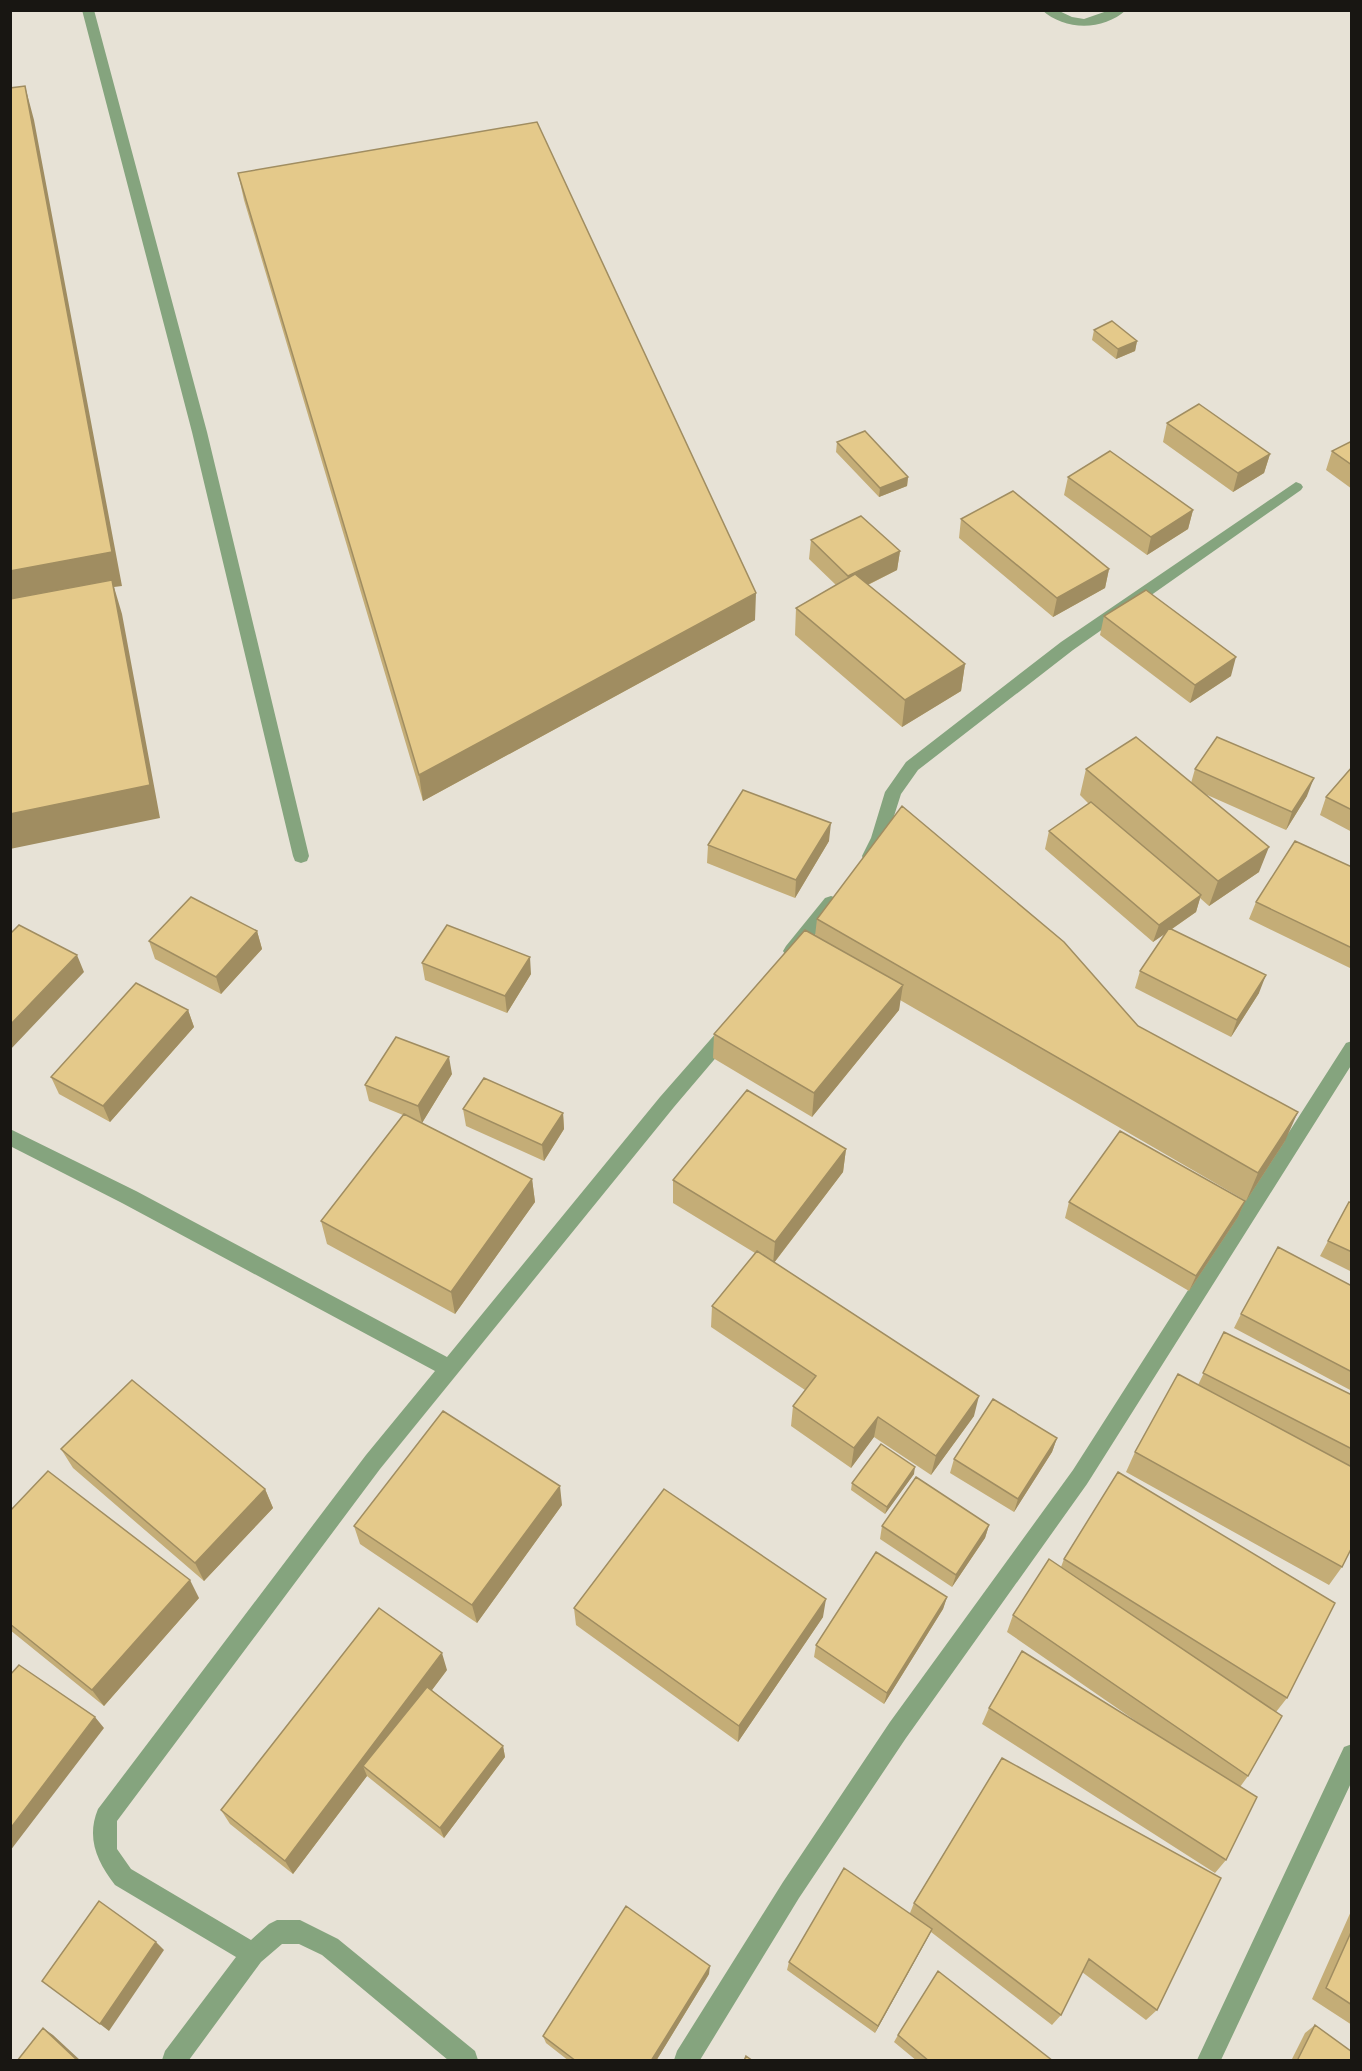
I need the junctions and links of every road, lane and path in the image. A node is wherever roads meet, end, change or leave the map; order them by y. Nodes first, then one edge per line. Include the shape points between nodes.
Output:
1 (88, 10) edge
2 (1048, 10) edge
3 (1120, 10) edge
4 (1296, 487) dead end
5 (301, 856) dead end
6 (858, 870) edge
7 (844, 888) edge
8 (778, 969) edge
9 (743, 1014) edge
10 (1352, 1048) edge
11 (10, 1137) edge
12 (449, 1368) junction
13 (1352, 1755) edge
14 (253, 1954) junction
15 (174, 2061) edge
16 (466, 2061) edge
17 (686, 2061) edge
18 (1209, 2061) edge

1 - 5 street via 139,192 224,528
2 - 3 street via 1061,18 1089,24
4 - 6 street via 1067,646 912,766 893,792 879,838
7 - 8 street
9 - 12 street
10 - 17 street via 1080,1477 898,1730 791,1890
11 - 12 street
12 - 14 street via 106,1817 102,1842 123,1877
13 - 18 street
14 - 15 street
14 - 16 street via 277,1932 300,1932 330,1947

